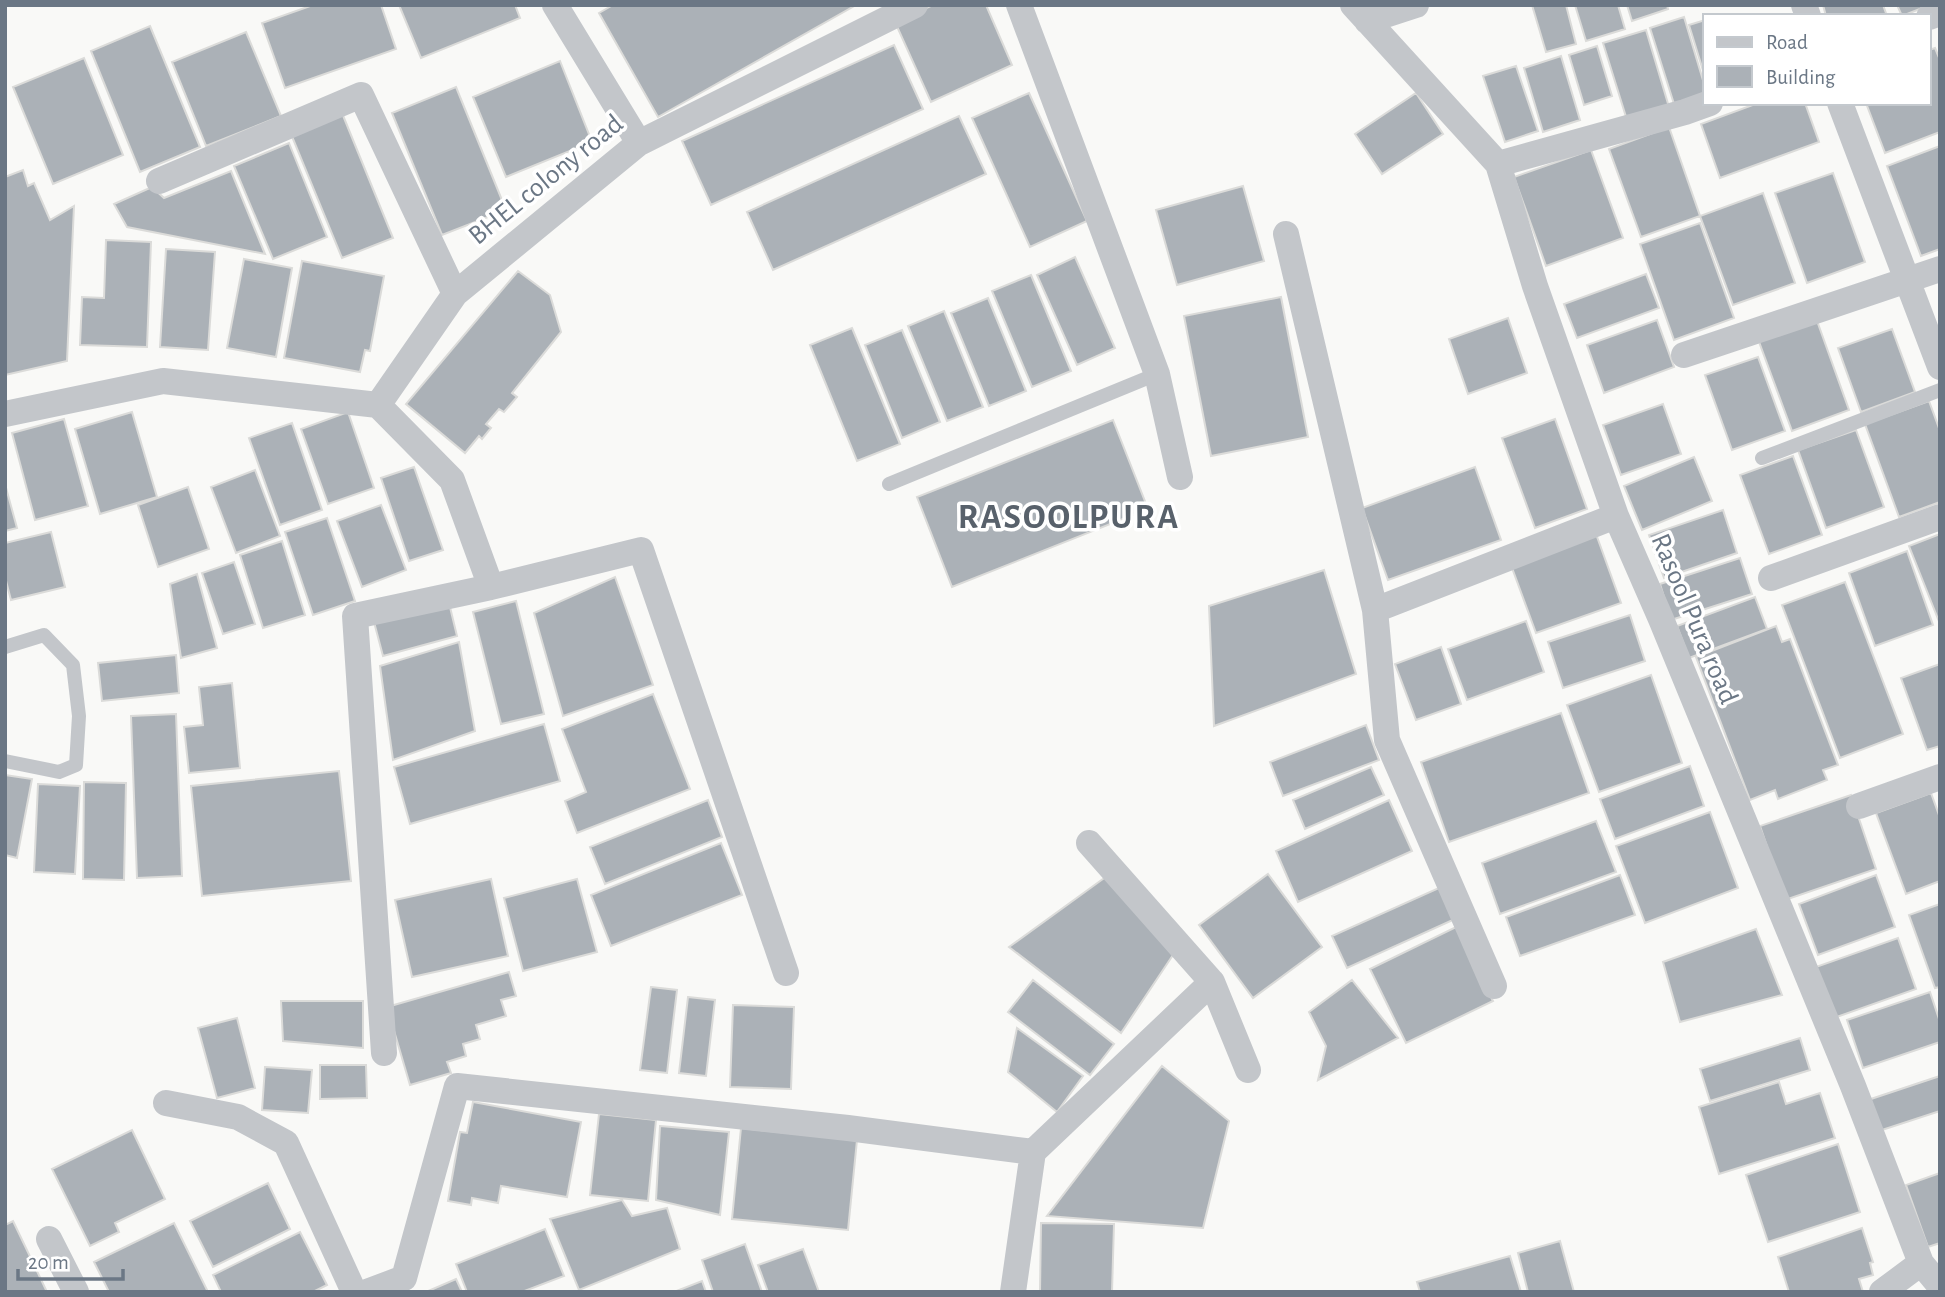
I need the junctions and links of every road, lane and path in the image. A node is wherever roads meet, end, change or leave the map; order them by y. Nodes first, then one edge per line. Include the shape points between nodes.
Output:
1 (555, 5) edge
2 (915, 5) edge
3 (1019, 5) edge
4 (1416, 5) edge
5 (1360, 13) edge
6 (1705, 105) edge
7 (1841, 105) edge
8 (639, 143) junction
9 (1498, 164) junction
10 (159, 181) dead end
11 (1286, 234) dead end
12 (1940, 269) edge
13 (1907, 279) junction
14 (456, 295) junction
15 (1684, 355) dead end
16 (1940, 367) edge
17 (1157, 374) junction
18 (1940, 390) edge
19 (377, 405) junction
20 (5, 414) edge
21 (1762, 458) dead end
22 (1180, 477) dead end
23 (890, 484) dead end
24 (1616, 516) junction
25 (1940, 517) edge
26 (1771, 578) dead end
27 (491, 587) junction
28 (1375, 610) junction
29 (5, 647) edge
30 (5, 761) edge
31 (1940, 777) edge
32 (1858, 806) dead end
33 (1089, 843) dead end
34 (786, 973) dead end
35 (1213, 982) junction
36 (1494, 986) dead end
37 (384, 1053) dead end
38 (1248, 1070) dead end
39 (166, 1103) dead end
40 (1033, 1152) junction
41 (49, 1239) dead end
42 (1921, 1264) junction
43 (1940, 1286) edge
44 (76, 1292) edge
45 (354, 1292) edge
46 (367, 1292) edge
47 (1013, 1292) edge
48 (1882, 1292) edge

1 - 8 street
2 - 8 street, BHEL colony road
3 - 17 street
4 - 5 street
5 - 9 street, Rasool Pura road
6 - 9 street
7 - 13 street
8 - 14 street, BHEL colony road
9 - 24 street, Rasool Pura road via 1535,286
10 - 14 street via 361,94
11 - 28 street
12 - 13 street
13 - 15 street
13 - 16 street
14 - 19 street, BHEL colony road
17 - 22 street
17 - 23 lane
18 - 21 lane
19 - 20 street via 163,381
19 - 27 street via 452,480
24 - 28 street
24 - 42 street, Rasool Pura road via 1848,1073
25 - 26 street
27 - 34 street via 641,550
27 - 37 street via 355,616
28 - 36 street via 1387,740
29 - 30 lane via 44,635 73,665 79,716 76,765 59,772
31 - 32 street
33 - 35 street
35 - 38 street
35 - 40 street
39 - 45 street via 238,1117 286,1143
40 - 46 street via 457,1086 404,1278
40 - 47 street
41 - 44 street
42 - 43 street, Rasool Pura road
42 - 48 street

